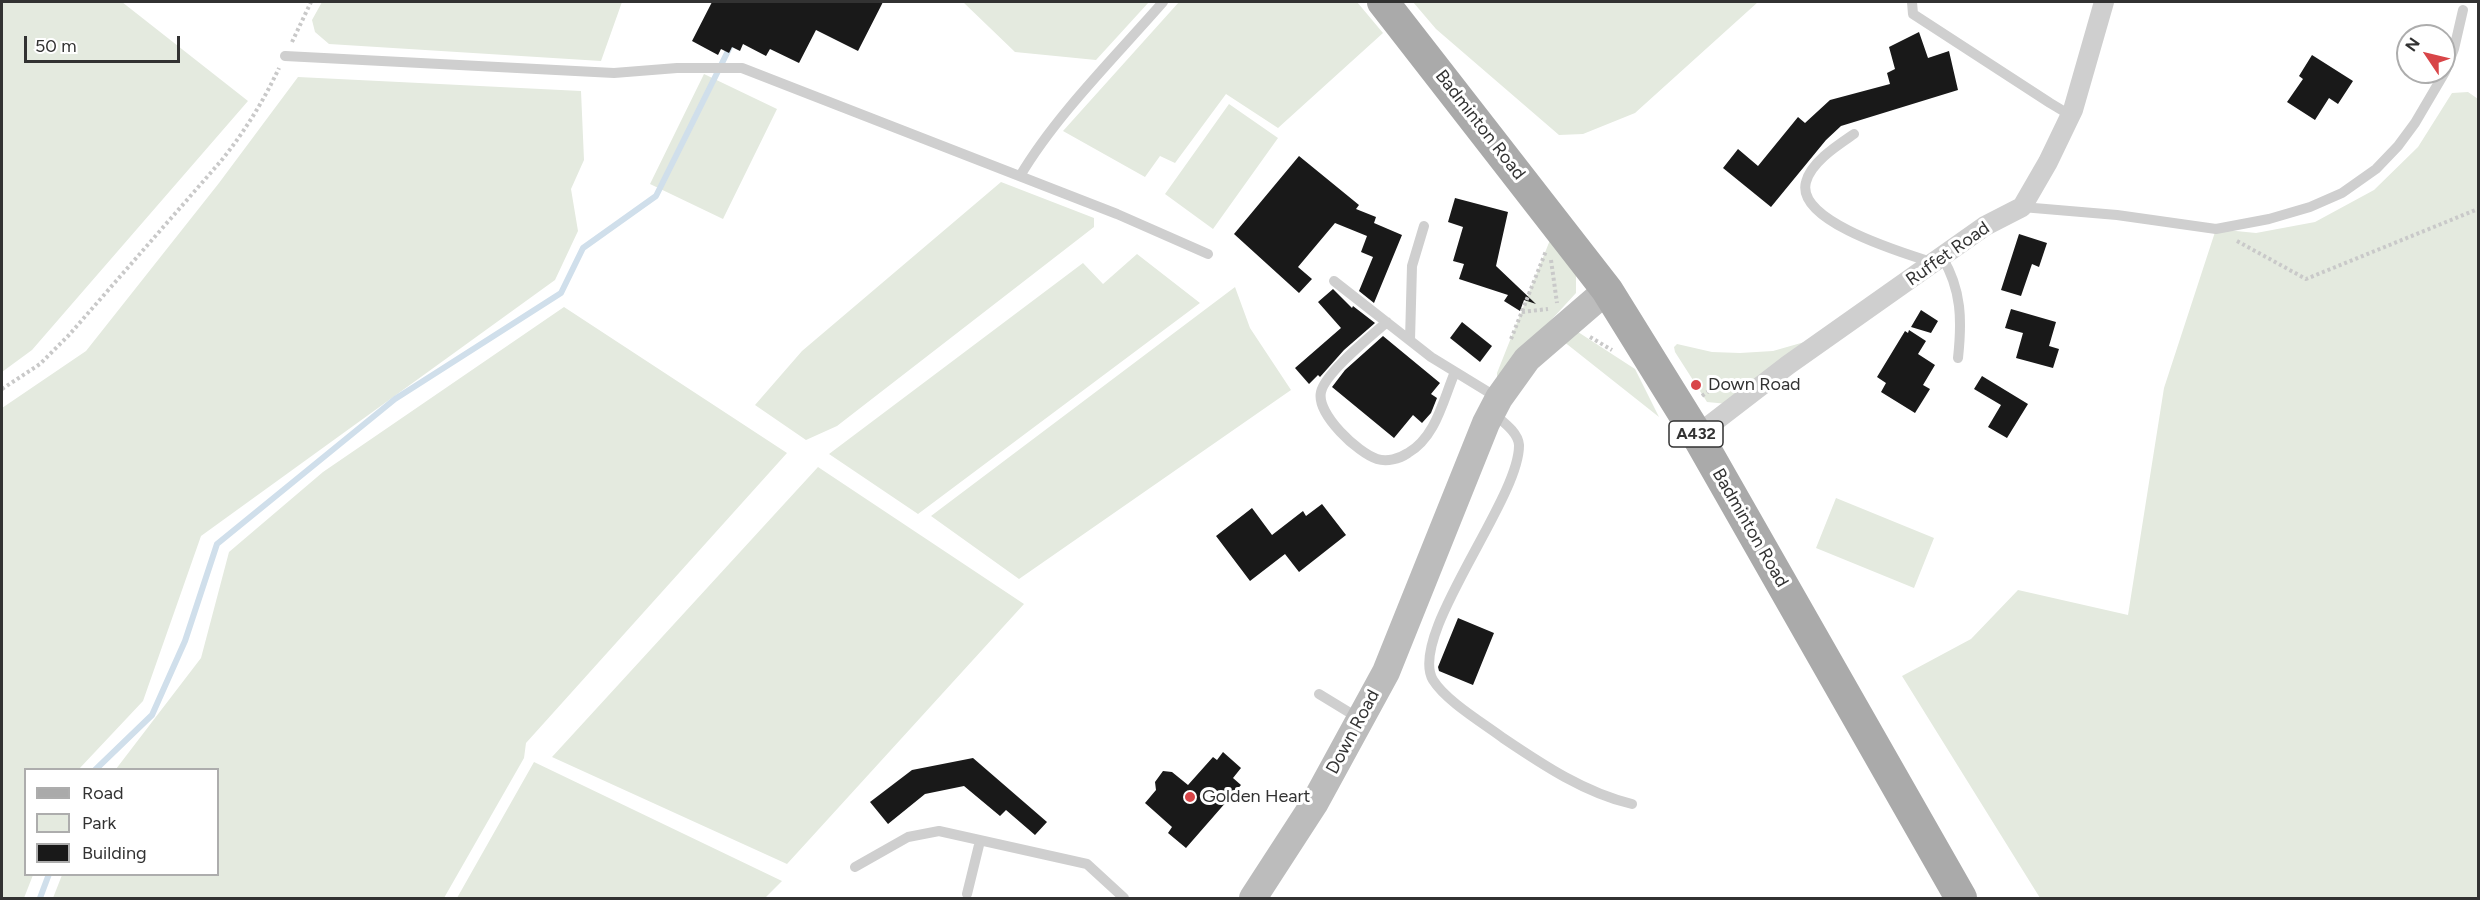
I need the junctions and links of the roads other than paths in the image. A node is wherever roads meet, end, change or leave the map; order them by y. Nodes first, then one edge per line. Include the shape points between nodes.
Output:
1 (1163, 2) edge
2 (1383, 2) edge
3 (1912, 2) edge
4 (2104, 2) edge
5 (2463, 10) dead end
6 (285, 56) road end
7 (2070, 114) junction
8 (1854, 134) dead end
9 (1020, 176) junction
10 (2022, 207) junction
11 (1424, 226) dead end
12 (1209, 254) dead end
13 (1938, 260) junction
14 (1334, 281) dead end
15 (1607, 290) junction
16 (1386, 322) junction
17 (1410, 340) junction
18 (1958, 358) dead end
19 (1455, 372) junction
20 (1495, 405) junction
21 (1697, 435) junction
22 (1319, 694) dead end
23 (1361, 719) junction
24 (1632, 804) dead end
25 (980, 841) junction
26 (855, 867) dead end
27 (967, 894) dead end
28 (1124, 898) edge
29 (1253, 898) edge
30 (1961, 898) edge

1 - 9 lane via 1073,105
2 - 15 main road, Badminton Road / A432
3 - 7 lane via 1913,14
4 - 7 street
5 - 10 lane via 2445,72 2398,146 2376,169 2342,193 2269,219 2216,229
6 - 9 lane via 614,73 742,68
7 - 10 street
8 - 13 lane via 1813,169 1806,182 1811,204 1835,224 1882,245
9 - 12 lane
10 - 13 street, Ruffet Road via 1985,226
11 - 17 lane via 1412,266
13 - 18 lane via 1953,278 1959,298 1962,322
13 - 21 street, Ruffet Road via 1788,365
14 - 16 lane
15 - 20 street, Down Road via 1527,359
15 - 21 main road, Badminton Road / A432
16 - 17 lane
16 - 19 lane via 1329,378 1321,392 1322,407 1335,426 1359,448 1376,459 1391,460 1407,454 1423,441
17 - 19 lane
19 - 20 lane
20 - 23 street, Down Road via 1386,672
20 - 24 lane via 1519,443 1516,460 1431,648 1429,665 1433,680 1462,708 1527,753 1582,787
21 - 30 main road, Badminton Road / A432
22 - 23 lane
23 - 29 street, Down Road via 1314,804
25 - 26 lane via 939,831 908,837
25 - 27 lane
25 - 28 lane via 1087,864

